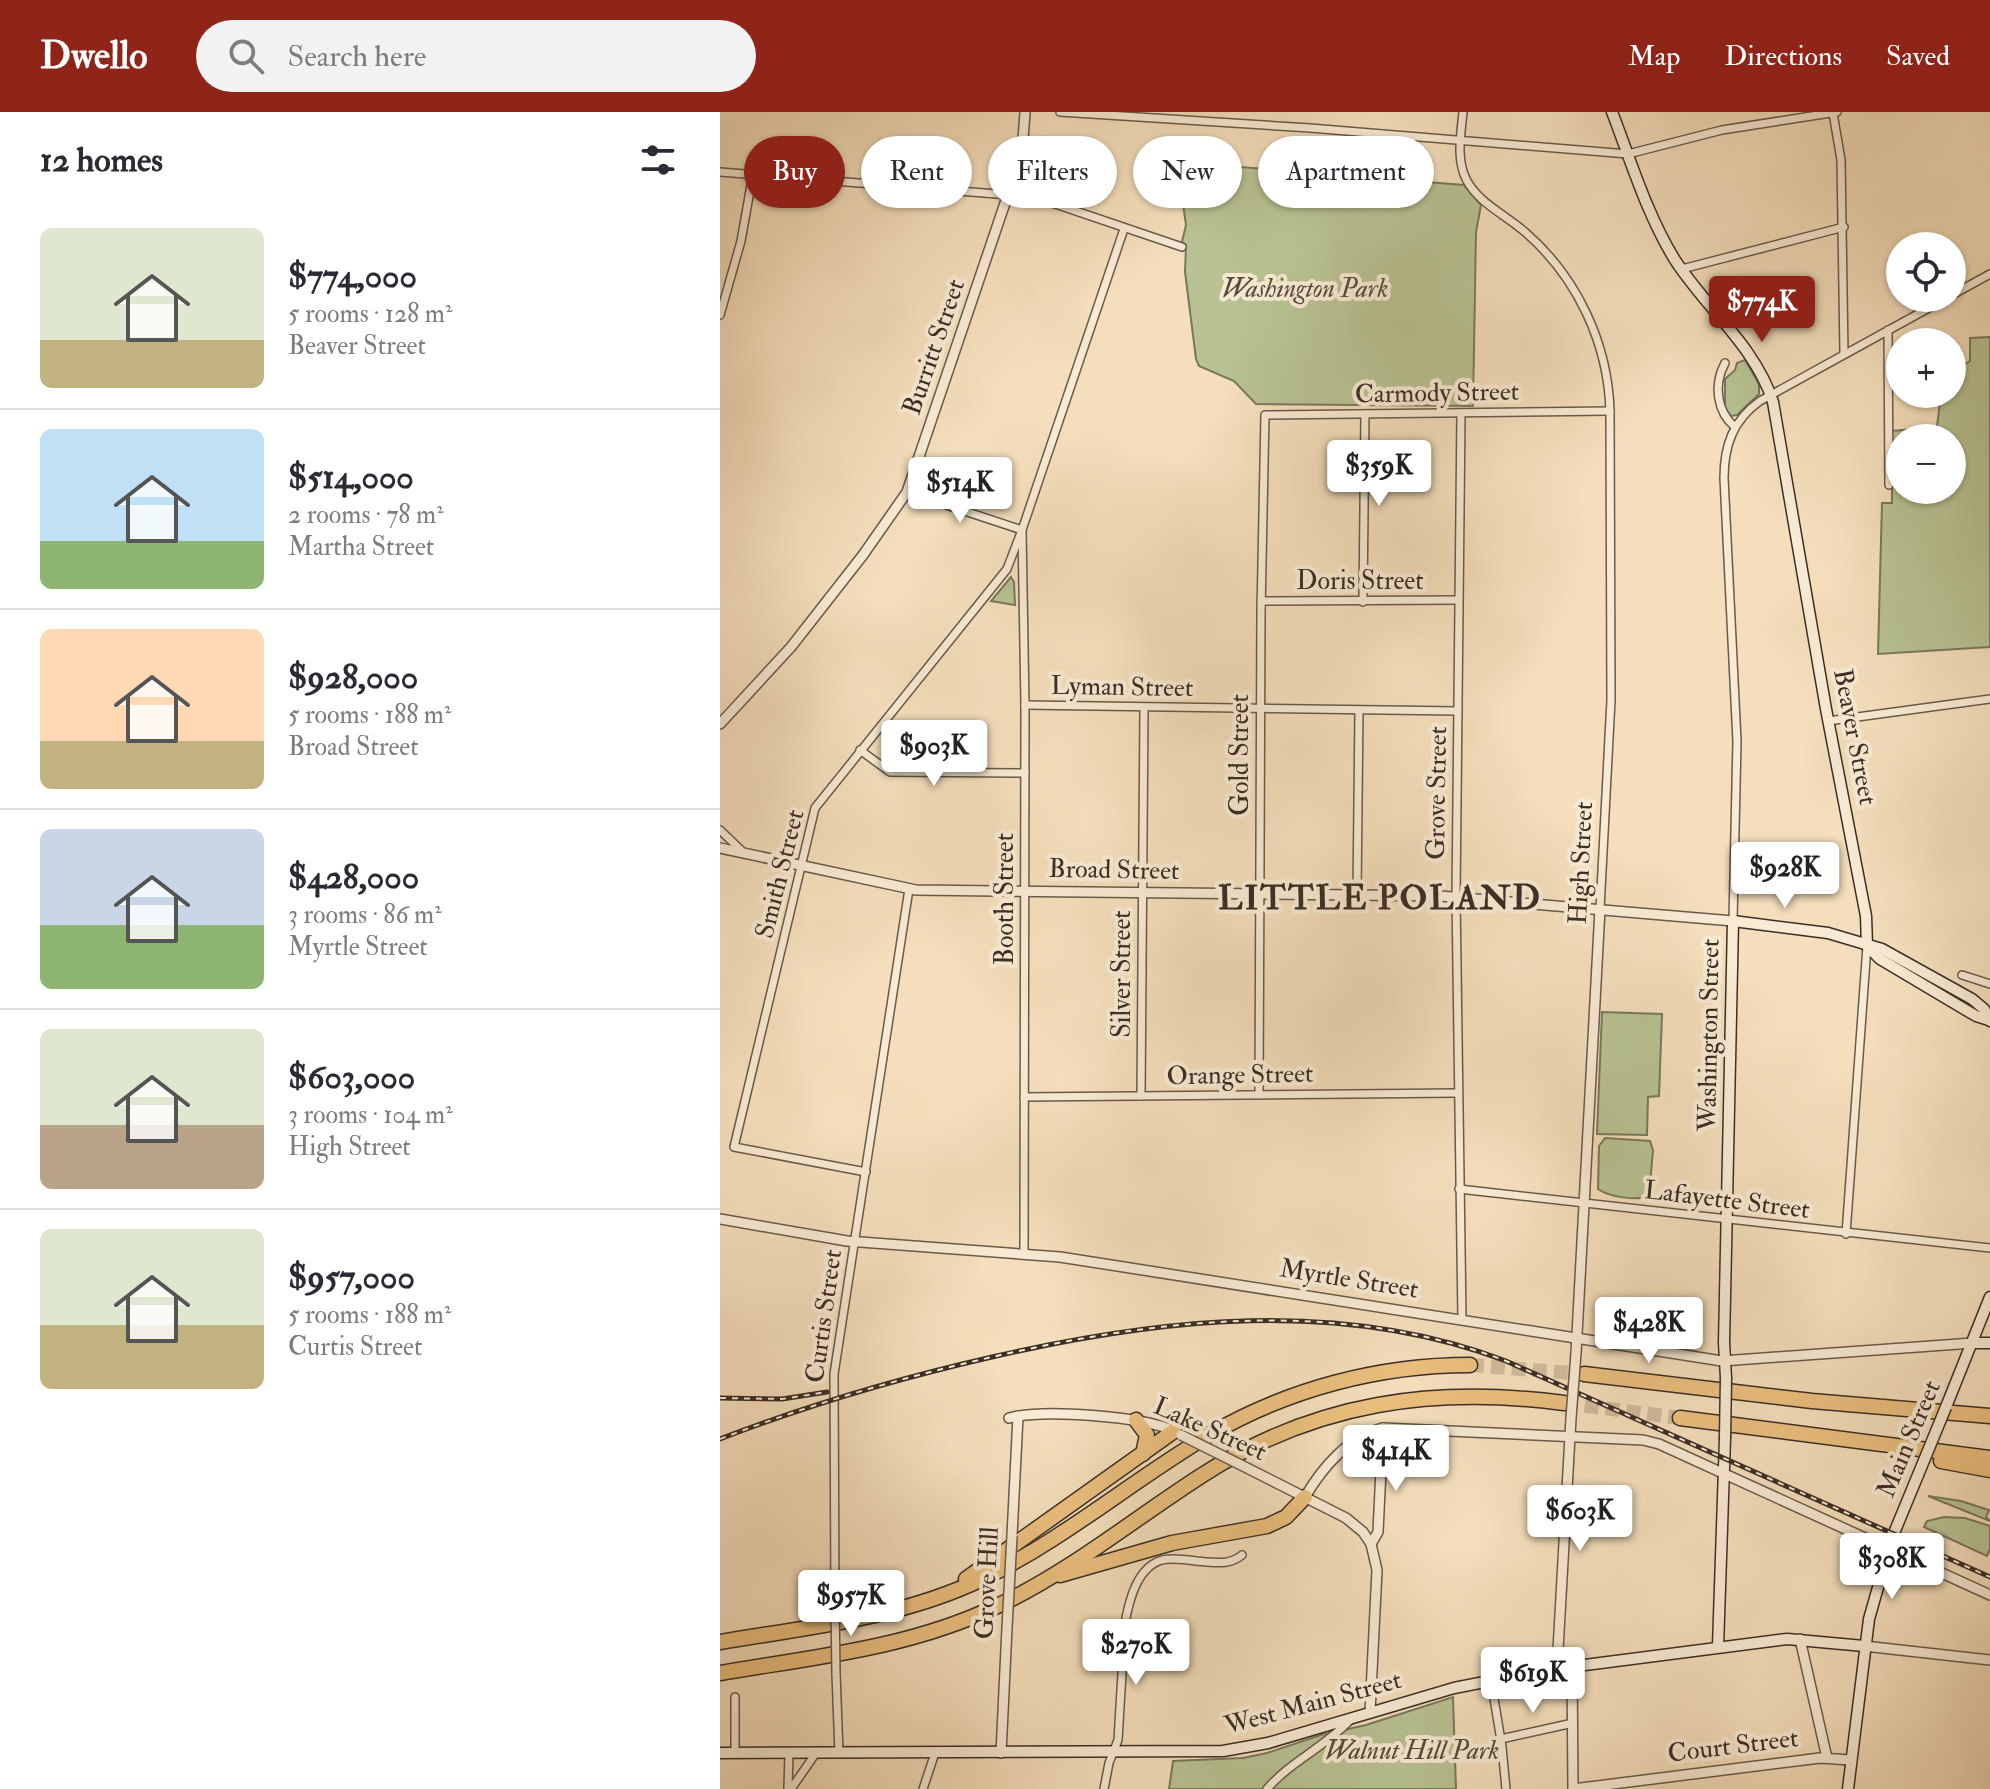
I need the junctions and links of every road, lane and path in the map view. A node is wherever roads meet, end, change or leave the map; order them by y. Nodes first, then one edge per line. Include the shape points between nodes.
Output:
1 (1025, 112) edge
2 (1060, 112) edge
3 (1463, 112) edge
4 (1612, 112) edge
5 (1835, 112) edge
6 (1812, 114) edge
7 (1023, 136) edge
8 (1461, 141) junction
9 (1628, 154) junction
10 (720, 172) edge
11 (744, 173) edge
12 (845, 180) edge
13 (988, 190) edge
14 (747, 208) edge
15 (1005, 208) edge
16 (1059, 208) edge
17 (1844, 227) junction
18 (1124, 229) junction
19 (1182, 247) dead end
20 (1682, 269) junction
21 (1990, 274) edge
22 (1966, 287) edge
23 (1921, 312) edge
24 (720, 315) edge
25 (1892, 328) edge
26 (1886, 331) edge
27 (1844, 354) junction
28 (1725, 363) dead end
29 (1770, 395) junction
30 (1610, 411) junction
31 (1461, 413) junction
32 (1365, 414) junction
33 (1265, 415) joint
34 (1735, 427) junction
35 (907, 492) junction
36 (1022, 530) junction
37 (1458, 600) junction
38 (1261, 601) junction
39 (1363, 602) junction
40 (1990, 699) edge
41 (1025, 705) junction
42 (1144, 708) junction
43 (1261, 710) junction
44 (1359, 710) junction
45 (1458, 711) junction
46 (1828, 721) junction
47 (720, 724) edge
48 (860, 750) junction
49 (1025, 773) junction
50 (720, 830) edge
51 (720, 848) edge
52 (743, 852) junction
53 (801, 865) junction
54 (909, 889) junction
55 (1025, 891) junction
56 (1142, 893) junction
57 (1259, 894) junction
58 (1357, 895) junction
59 (1456, 897) junction
60 (1600, 909) junction
61 (1733, 921) junction
62 (1867, 946) junction
63 (1962, 975) dead end
64 (1990, 984) edge
65 (1990, 1020) edge
66 (1457, 1093) junction
67 (1259, 1095) junction
68 (1141, 1096) junction
69 (1024, 1102) junction
70 (866, 1172) junction
71 (1459, 1189) junction
72 (1585, 1204) junction
73 (720, 1219) edge
74 (1727, 1221) junction
75 (1846, 1234) junction
76 (854, 1241) junction
77 (1990, 1248) edge
78 (1024, 1254) junction
79 (1990, 1297) edge
80 (1462, 1319) junction
81 (1577, 1337) junction
82 (1973, 1343) junction
83 (1990, 1343) edge
84 (1726, 1361) junction
85 (1470, 1365) tunnel mouth
86 (1584, 1374) tunnel mouth
87 (1564, 1403) tunnel mouth
88 (1988, 1415) edge
89 (1014, 1417) joint
90 (1680, 1418) tunnel mouth
91 (1136, 1420) junction
92 (1383, 1428) junction
93 (1177, 1433) junction
94 (1570, 1436) junction
95 (1851, 1440) junction
96 (1143, 1454) junction
97 (1990, 1458) edge
98 (1990, 1470) edge
99 (1723, 1474) junction
100 (1305, 1497) junction
101 (1371, 1544) junction
102 (1889, 1549) junction
103 (1242, 1555) dead end
104 (1052, 1577) junction
105 (1990, 1595) edge
106 (935, 1598) junction
107 (1800, 1639) junction
108 (720, 1642) edge
109 (1864, 1646) junction
110 (1718, 1647) junction
111 (1990, 1660) edge
112 (1572, 1666) junction
113 (1557, 1668) junction
114 (720, 1673) edge
115 (1491, 1680) junction
116 (735, 1697) dead end
117 (1370, 1712) junction
118 (1351, 1718) junction
119 (1573, 1723) junction
120 (1501, 1739) junction
121 (720, 1753) edge
122 (735, 1753) junction
123 (789, 1753) junction
124 (816, 1753) junction
125 (839, 1753) junction
126 (935, 1753) junction
127 (1001, 1753) junction
128 (1114, 1753) junction
129 (1827, 1758) junction
130 (1851, 1760) junction
131 (790, 1789) edge
132 (923, 1789) edge
133 (1104, 1789) edge
134 (1267, 1789) edge
135 (1506, 1789) edge
136 (1573, 1789) edge
137 (1848, 1789) edge

1 - 7 street, Burritt Street
2 - 8 street
3 - 8 street, High Street
4 - 9 main road, Beaver Street
5 - 6 street
5 - 17 street
6 - 9 street
8 - 9 street
8 - 30 street, High Street via 1461,166 1471,187 1537,243 1582,304 1604,362
9 - 20 main road, Beaver Street via 1661,235
10 - 11 street
12 - 13 street
14 - 24 street
15 - 35 street, Burritt Street
16 - 18 street
17 - 20 street
17 - 27 street
18 - 19 street
18 - 36 street, Booth Street
20 - 29 main road, Beaver Street via 1750,356
21 - 22 street
23 - 25 street
26 - 27 street
27 - 29 street
28 - 34 street via 1720,406
29 - 34 street
29 - 46 main road, Beaver Street
30 - 31 street, Carmody Street
30 - 60 street, High Street via 1611,708
31 - 32 street, Carmody Street
31 - 37 street, Grove Street
32 - 33 street, Carmody Street
32 - 39 street
33 - 38 street, Gold Street
34 - 61 street, Washington Street via 1724,467 1737,741
35 - 36 street
35 - 47 street, Burritt Street via 788,650
36 - 41 street, Booth Street
36 - 48 street, Smith Street via 1007,569
37 - 39 street, Doris Street
37 - 45 street, Grove Street
38 - 39 street, Doris Street
38 - 43 street, Gold Street
40 - 46 street
41 - 42 street, Lyman Street
41 - 49 street, Booth Street
42 - 43 street, Lyman Street
42 - 56 street, Silver Street
43 - 44 street, Lyman Street
43 - 57 street, Gold Street
44 - 45 street, Lyman Street
44 - 58 street
45 - 59 street, Grove Street
46 - 62 main road, Beaver Street via 1866,916
48 - 49 street via 890,772
48 - 53 street, Smith Street via 815,808
49 - 55 street, Booth Street
50 - 52 street
51 - 52 street, Broad Street
52 - 53 street, Broad Street
53 - 54 street, Broad Street
53 - 70 street, Smith Street via 734,1147
54 - 55 street, Broad Street
54 - 70 street, Curtis Street
55 - 56 street, Broad Street
55 - 69 street, Booth Street
56 - 57 street, Broad Street
56 - 68 street, Silver Street
57 - 58 street, Broad Street
57 - 67 street, Gold Street
58 - 59 street, Broad Street
59 - 60 street, Broad Street
59 - 66 street, Grove Street
60 - 61 street, Broad Street
60 - 72 street, High Street
61 - 62 main road, Broad Street via 1823,932
61 - 74 main road, Washington Street
62 - 65 main road via 1887,951 1963,993
62 - 75 street, Beaver Street
63 - 64 street
66 - 67 street, Orange Street
66 - 71 street, Grove Street
67 - 68 street, Orange Street
68 - 69 street, Orange Street
69 - 78 street, Booth Street
70 - 76 street, Curtis Street
71 - 72 street, Lafayette Street
71 - 80 street, Grove Street
72 - 74 street, Lafayette Street
72 - 81 street, High Street
73 - 76 street, Myrtle Street
74 - 75 street, Lafayette Street
74 - 84 main road, Washington Street
75 - 77 street, Lafayette Street
76 - 78 street, Myrtle Street
76 - 125 street, Curtis Street, bridge via 832,1390
78 - 80 street, Myrtle Street
79 - 82 main road, Main Street
80 - 81 street, Myrtle Street
81 - 84 street, Myrtle Street
81 - 94 street, High Street, bridge
82 - 83 main road
82 - 84 street, Myrtle Street
82 - 102 main road, Main Street, bridge
84 - 99 main road, Washington Street, bridge
85 - 106 highway via 1377,1373 1266,1407 1194,1444 1022,1558
86 - 88 highway via 1827,1403
87 - 104 highway via 1443,1396 1367,1406 1312,1422 1215,1467
89 - 91 street, Lake Street
89 - 127 street, Grove Hill, bridge
90 - 95 highway
91 - 93 street, Lake Street
91 - 96 highway via 1147,1437
92 - 94 street
92 - 100 street via 1347,1445
92 - 101 street via 1378,1532
93 - 96 highway
93 - 100 street, Lake Street, bridge
94 - 99 street via 1649,1441
94 - 113 street, High Street
95 - 97 highway
95 - 98 highway via 1875,1450
96 - 106 highway
99 - 102 street
99 - 110 main road, Washington Street
100 - 101 street, Lake Street via 1352,1522
100 - 104 highway via 1272,1525 1172,1543
101 - 117 street via 1377,1570
102 - 105 street
102 - 109 main road, Main Street
103 - 128 street via 1224,1563 1164,1559 1142,1575 1128,1605
104 - 114 highway via 996,1607 919,1636
106 - 108 highway via 872,1616
107 - 109 main road, West Main Street
107 - 110 main road, West Main Street
107 - 129 street
109 - 111 street
109 - 130 main road, Main Street
110 - 112 main road, West Main Street
112 - 113 main road, West Main Street
112 - 119 street
113 - 115 main road, West Main Street
115 - 117 main road, West Main Street
115 - 120 street
116 - 122 street
117 - 118 main road, West Main Street
118 - 128 main road, West Main Street via 1242,1749
118 - 134 street
119 - 120 street
119 - 136 street
120 - 135 street
121 - 122 main road, West Main Street
122 - 123 main road, West Main Street
123 - 124 main road, West Main Street
123 - 131 street
124 - 125 main road, West Main Street
124 - 131 street
125 - 126 main road, West Main Street
126 - 127 main road, West Main Street
126 - 132 street
127 - 128 main road, West Main Street
128 - 133 street
129 - 130 street, Court Street
129 - 136 street, Court Street
130 - 137 main road, Main Street

